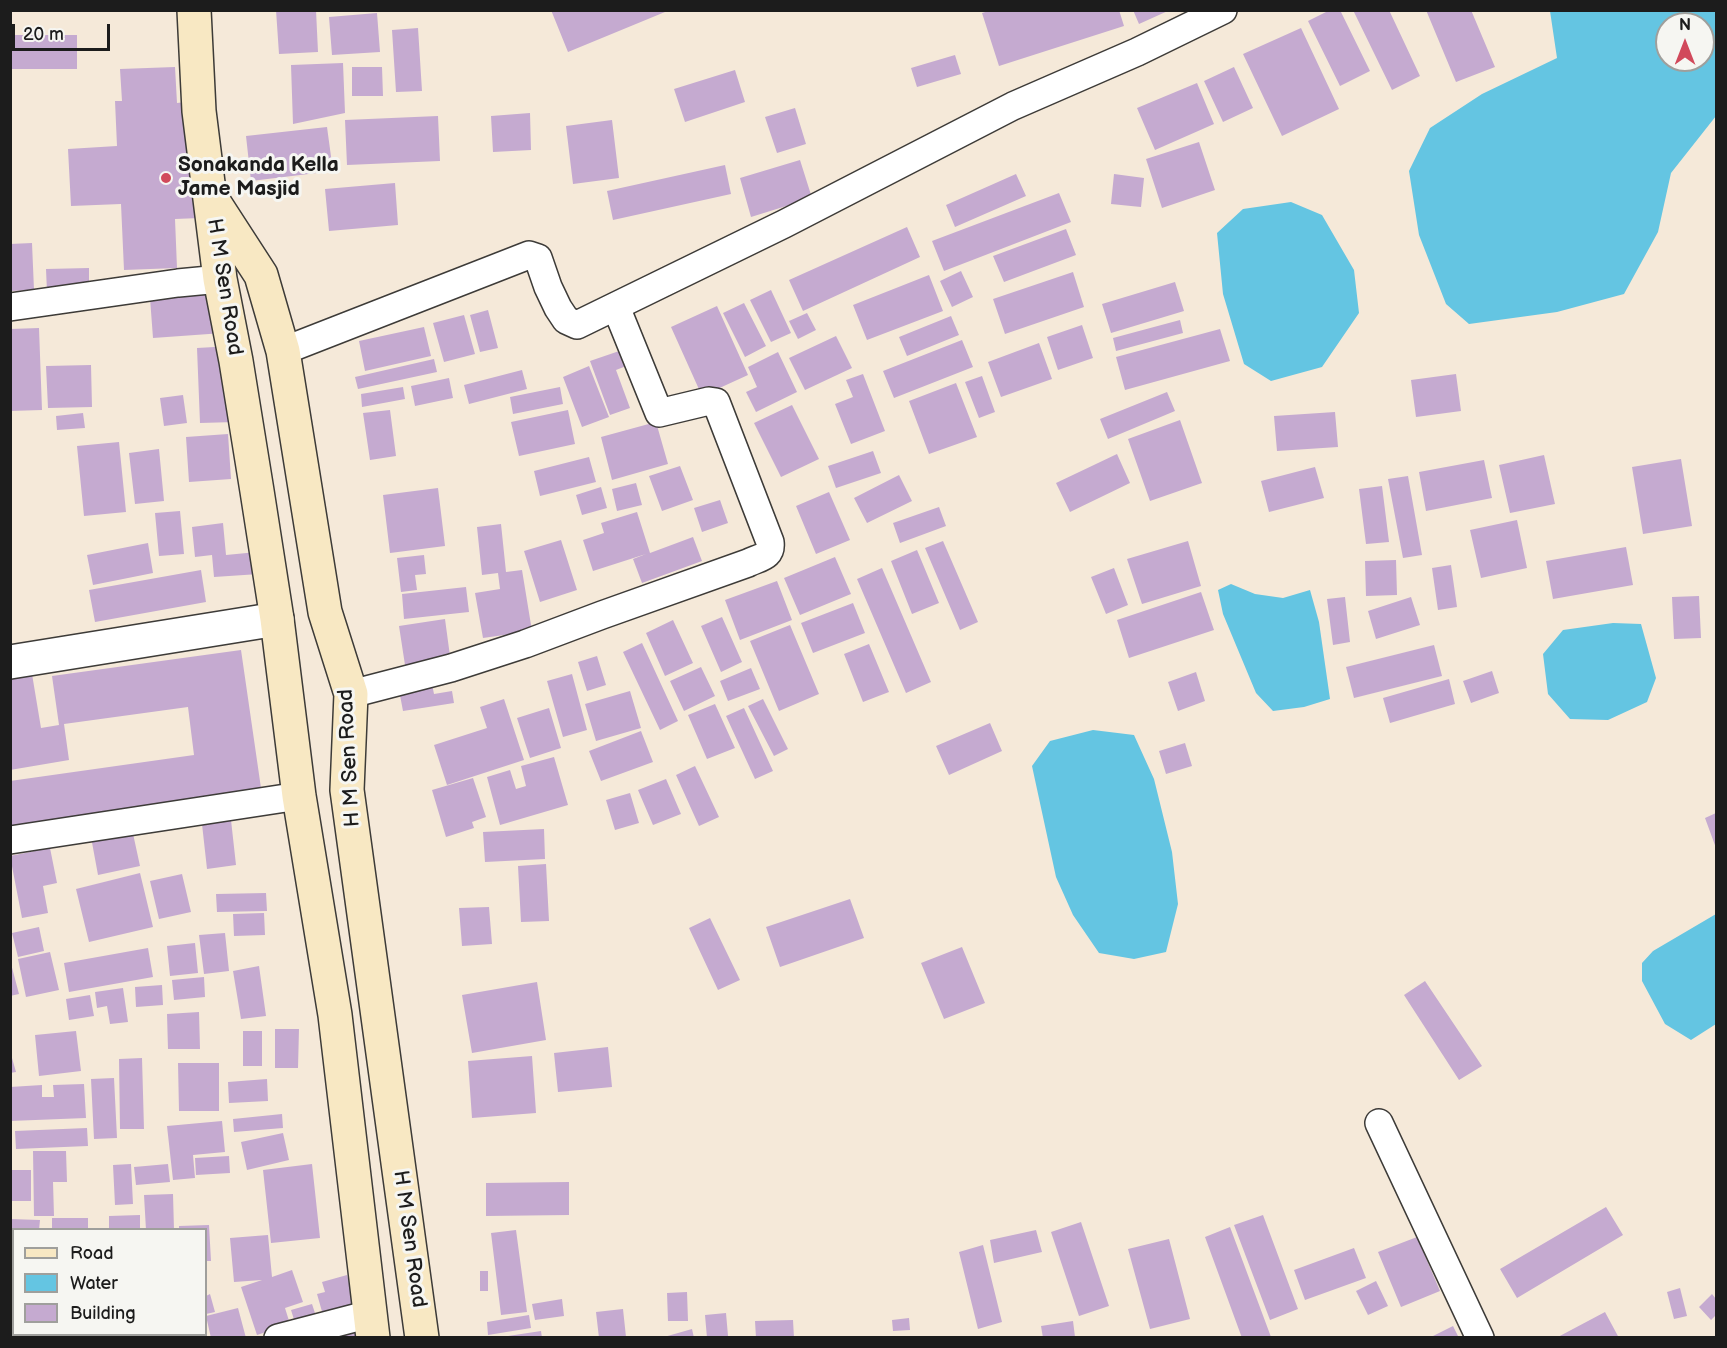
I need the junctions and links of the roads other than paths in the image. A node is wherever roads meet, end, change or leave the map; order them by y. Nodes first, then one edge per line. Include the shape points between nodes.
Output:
1 (194, 10) edge
2 (1223, 10) edge
3 (210, 198) junction
4 (220, 279) junction
5 (10, 307) edge
6 (616, 307) junction
7 (284, 351) junction
8 (277, 619) junction
9 (10, 662) edge
10 (351, 694) junction
11 (299, 796) junction
12 (10, 840) edge
13 (1379, 1124) dead end
14 (372, 1326) edge
15 (278, 1338) edge
16 (422, 1338) edge
17 (1480, 1338) edge

1 - 3 main road, H M Sen Road via 199,111
2 - 6 street via 1013,106
3 - 4 main road, H M Sen Road
3 - 7 main road, H M Sen Road via 261,275
4 - 5 street
4 - 8 main road, H M Sen Road
6 - 7 street via 578,325 566,320 538,258 529,255
6 - 10 street via 659,414 716,402 770,542 768,554 525,644
7 - 10 main road, H M Sen Road via 325,612
8 - 9 street
8 - 11 main road, H M Sen Road
10 - 16 main road, H M Sen Road via 347,790
11 - 12 street
11 - 14 main road, H M Sen Road via 335,1015
13 - 17 street
14 - 15 street

